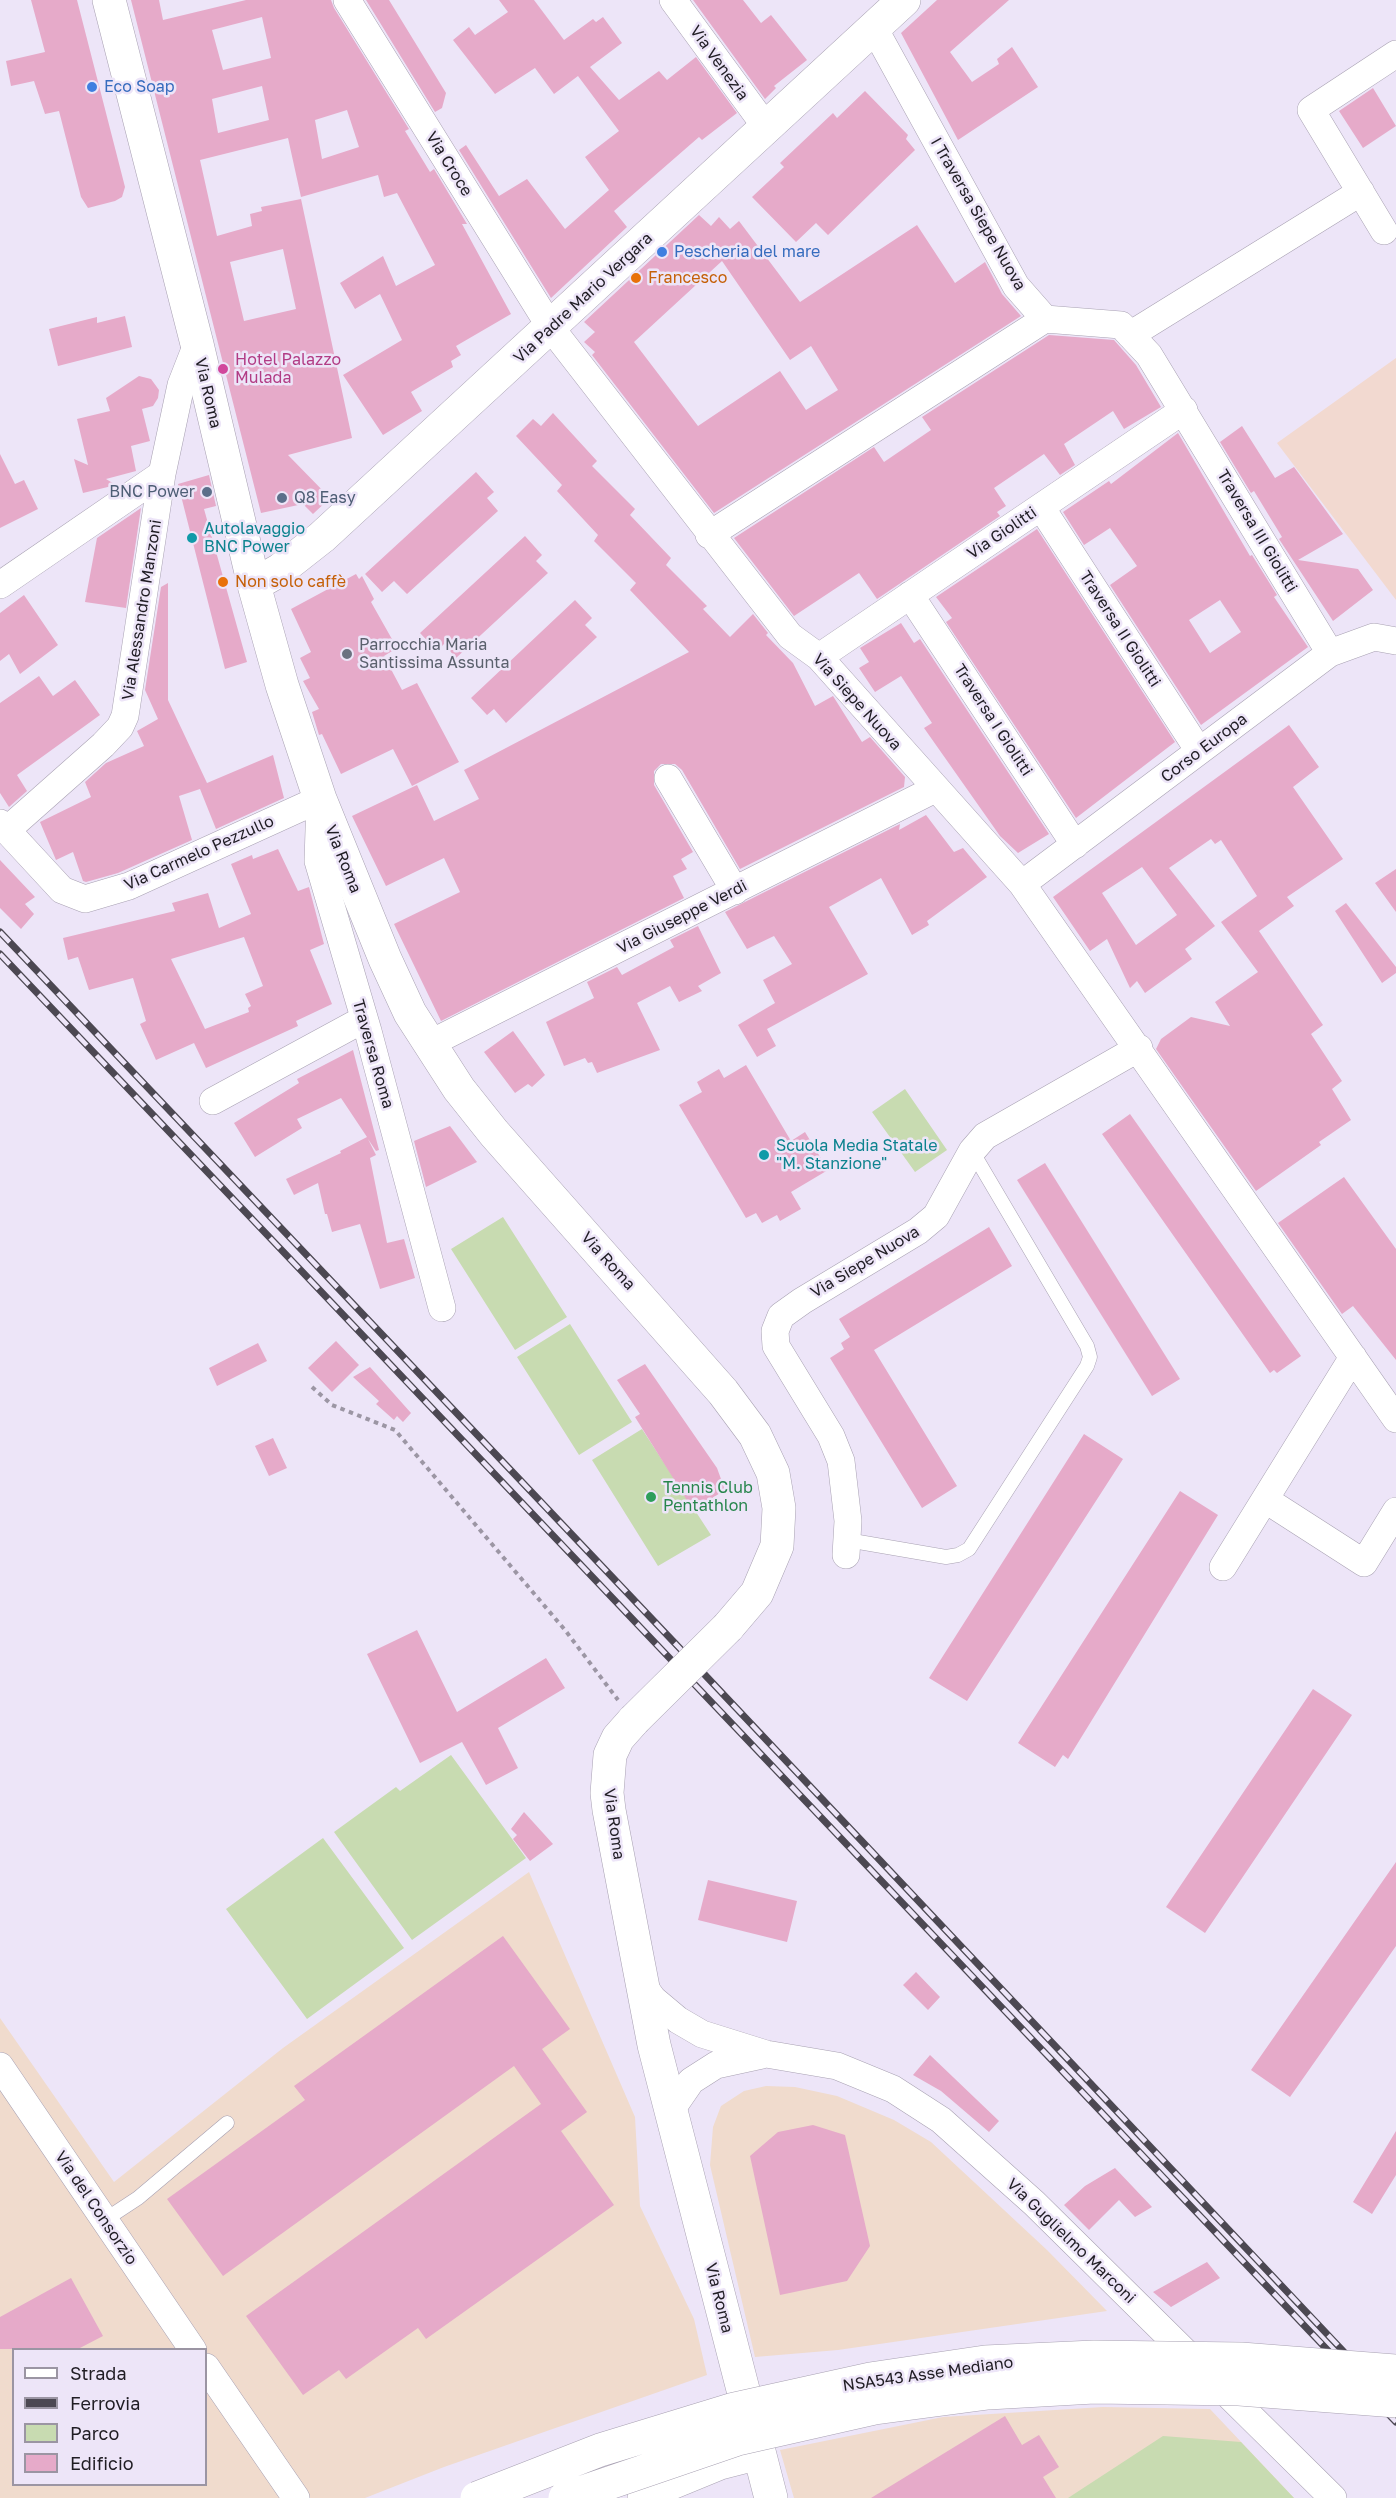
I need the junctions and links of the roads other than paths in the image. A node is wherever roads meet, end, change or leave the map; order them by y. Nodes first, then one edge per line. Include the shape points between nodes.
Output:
1 (109, 0) edge
2 (347, 0) edge
3 (673, 0) edge
4 (904, 0) edge
5 (874, 28) junction
6 (1396, 54) edge
7 (766, 127) junction
8 (1360, 192) junction
9 (1384, 231) dead end
10 (1045, 319) junction
11 (551, 328) junction
12 (1130, 335) junction
13 (196, 344) junction
14 (1184, 410) junction
15 (162, 474) junction
16 (1041, 507) junction
17 (709, 535) junction
18 (0, 585) edge
19 (254, 585) junction
20 (910, 595) junction
21 (1396, 641) edge
22 (1330, 653) junction
23 (819, 657) junction
24 (1199, 751) junction
25 (668, 778) dead end
26 (935, 789) junction
27 (320, 799) junction
28 (3, 826) edge
29 (1075, 845) junction
30 (1022, 884) junction
31 (735, 891) junction
32 (364, 1019) junction
33 (429, 1044) junction
34 (1139, 1048) junction
35 (213, 1101) dead end
36 (972, 1151) junction
37 (442, 1308) dead end
38 (1353, 1357) junction
39 (1396, 1419) edge
40 (1266, 1500) junction
41 (1396, 1511) edge
42 (846, 1547) joint
43 (1223, 1567) dead end
44 (642, 1984) junction
45 (723, 2042) junction
46 (654, 2045) junction
47 (766, 2054) junction
48 (0, 2066) edge
49 (670, 2110) junction
50 (227, 2122) dead end
51 (103, 2221) junction
52 (192, 2348) edge
53 (207, 2368) edge
54 (1396, 2371) edge
55 (1396, 2401) edge
56 (759, 2453) junction
57 (295, 2494) edge
58 (477, 2498) edge
59 (565, 2498) edge
60 (644, 2498) edge
61 (771, 2498) edge
62 (1333, 2498) edge

1 - 13 main road, Via Roma
2 - 11 street, Via Croce
3 - 7 street, Via Venezia
4 - 5 main road, Via Padre Mario Vergara
5 - 7 main road, Via Padre Mario Vergara
5 - 10 street, I Traversa Siepe Nuova via 1016,286
6 - 8 street via 1311,110
7 - 11 main road, Via Padre Mario Vergara
8 - 9 street
8 - 12 street
10 - 12 street via 1121,325
10 - 17 street
11 - 17 street, Via Siepe Nuova
11 - 19 main road, Via Padre Mario Vergara via 322,537
12 - 14 street via 1149,355
13 - 15 street, Via Alessandro Manzoni via 181,385
13 - 19 main road, Via Roma
14 - 16 street, Via Giolitti
14 - 22 street, Traversa III Giolitti
15 - 18 street
15 - 28 street, Via Alessandro Manzoni via 125,716 103,745
16 - 20 street, Via Giolitti
16 - 24 street, Traversa II Giolitti
17 - 23 street, Via Siepe Nuova via 790,636
19 - 27 main road, Via Roma
20 - 23 street, Via Giolitti
20 - 29 street, Traversa I Giolitti
21 - 22 street, Corso Europa via 1374,637
22 - 24 street, Corso Europa
23 - 26 street, Via Siepe Nuova
24 - 29 street, Corso Europa
25 - 31 street
26 - 30 street, Via Siepe Nuova
26 - 31 street, Via Giuseppe Verdi
27 - 28 street, Via Carmelo Pezzullo via 129,886 85,899 62,890
27 - 32 street, Traversa Roma via 318,861
27 - 33 main road, Via Roma via 385,959
29 - 30 street, Corso Europa
30 - 34 street, Via Siepe Nuova
31 - 33 street, Via Giuseppe Verdi
32 - 35 street
32 - 37 street, Traversa Roma
33 - 44 main road, Via Roma, bridge via 494,1133 723,1392 755,1434 773,1473 779,1508 777,1546 757,1593 634,1720 618,1738 610,1755 607,1793
34 - 36 street, Via Siepe Nuova via 985,1136
34 - 38 street, Via Siepe Nuova
36 - 42 street, Via Siepe Nuova via 936,1216 918,1231 802,1301 781,1316 775,1331 776,1346 831,1436 841,1461 848,1521
36 - 42 lane via 1087,1346 1088,1366 969,1549 946,1557
38 - 39 street, Via Siepe Nuova
38 - 40 street
40 - 41 street via 1364,1563
40 - 43 street
44 - 45 street, Via Guglielmo Marconi via 678,2020
44 - 46 main road, Via Roma
45 - 46 street, Via Guglielmo Marconi via 692,2039
45 - 47 street, Via Guglielmo Marconi
46 - 49 main road, Via Roma
47 - 49 street, Via Guglielmo Marconi via 716,2065 691,2081
47 - 62 street, Via Guglielmo Marconi via 837,2067 893,2089 941,2120 1034,2203
48 - 51 street, Via del Consorzio
49 - 56 main road, Via Roma
50 - 51 lane via 138,2198
51 - 52 street, Via del Consorzio
53 - 57 street
54 - 58 main road, NSA543 Asse Mediano, bridge via 1230,2359 1094,2357 985,2362 870,2379 734,2409 600,2450
55 - 59 main road, NSA543 Asse Mediano, bridge via 1228,2389 1094,2387 988,2393 876,2408 738,2439
56 - 60 main road via 720,2463
56 - 61 main road, Via Roma

